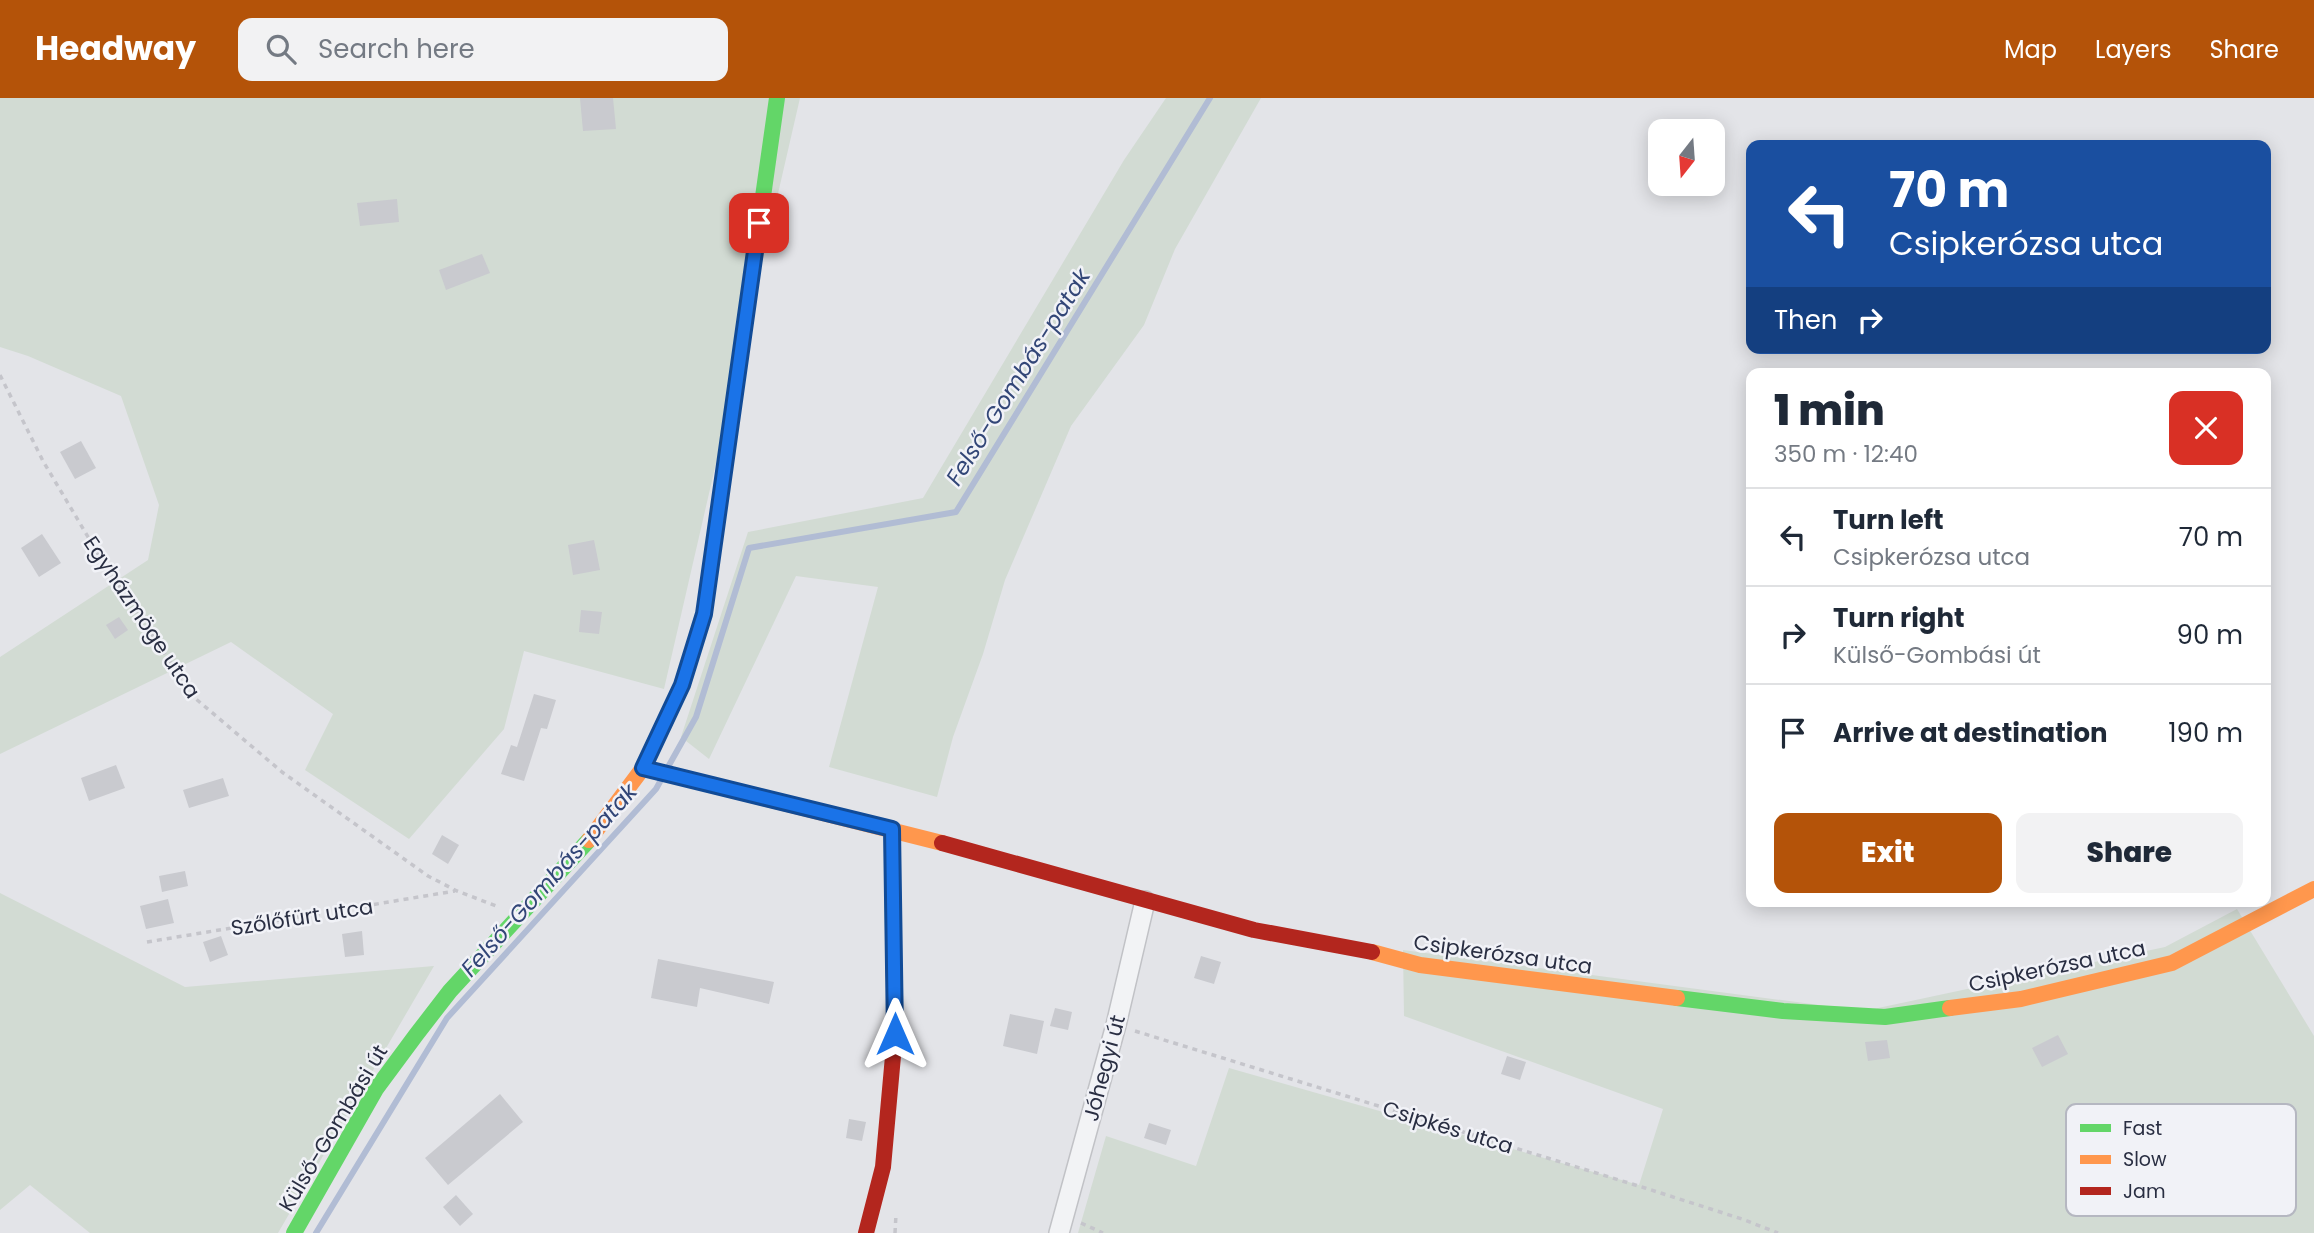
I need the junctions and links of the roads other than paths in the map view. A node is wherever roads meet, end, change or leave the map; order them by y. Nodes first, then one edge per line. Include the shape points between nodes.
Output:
1 (777, 98) edge
2 (649, 769) junction
3 (892, 829) junction
4 (2314, 888) edge
5 (1145, 901) junction
6 (294, 1233) edge
7 (866, 1233) edge
8 (1059, 1233) edge

1 - 2 street, Külső-Gombási út via 704,614
2 - 3 street, Csipkerózsa utca
2 - 6 street, Külső-Gombási út via 584,848 450,991 376,1089
3 - 5 street, Csipkerózsa utca
3 - 7 street via 895,1034 883,1167
4 - 5 street, Csipkerózsa utca via 2172,963 2021,999 1885,1017 1783,1011 1420,965 1254,930
5 - 8 street, Jóhegyi út

